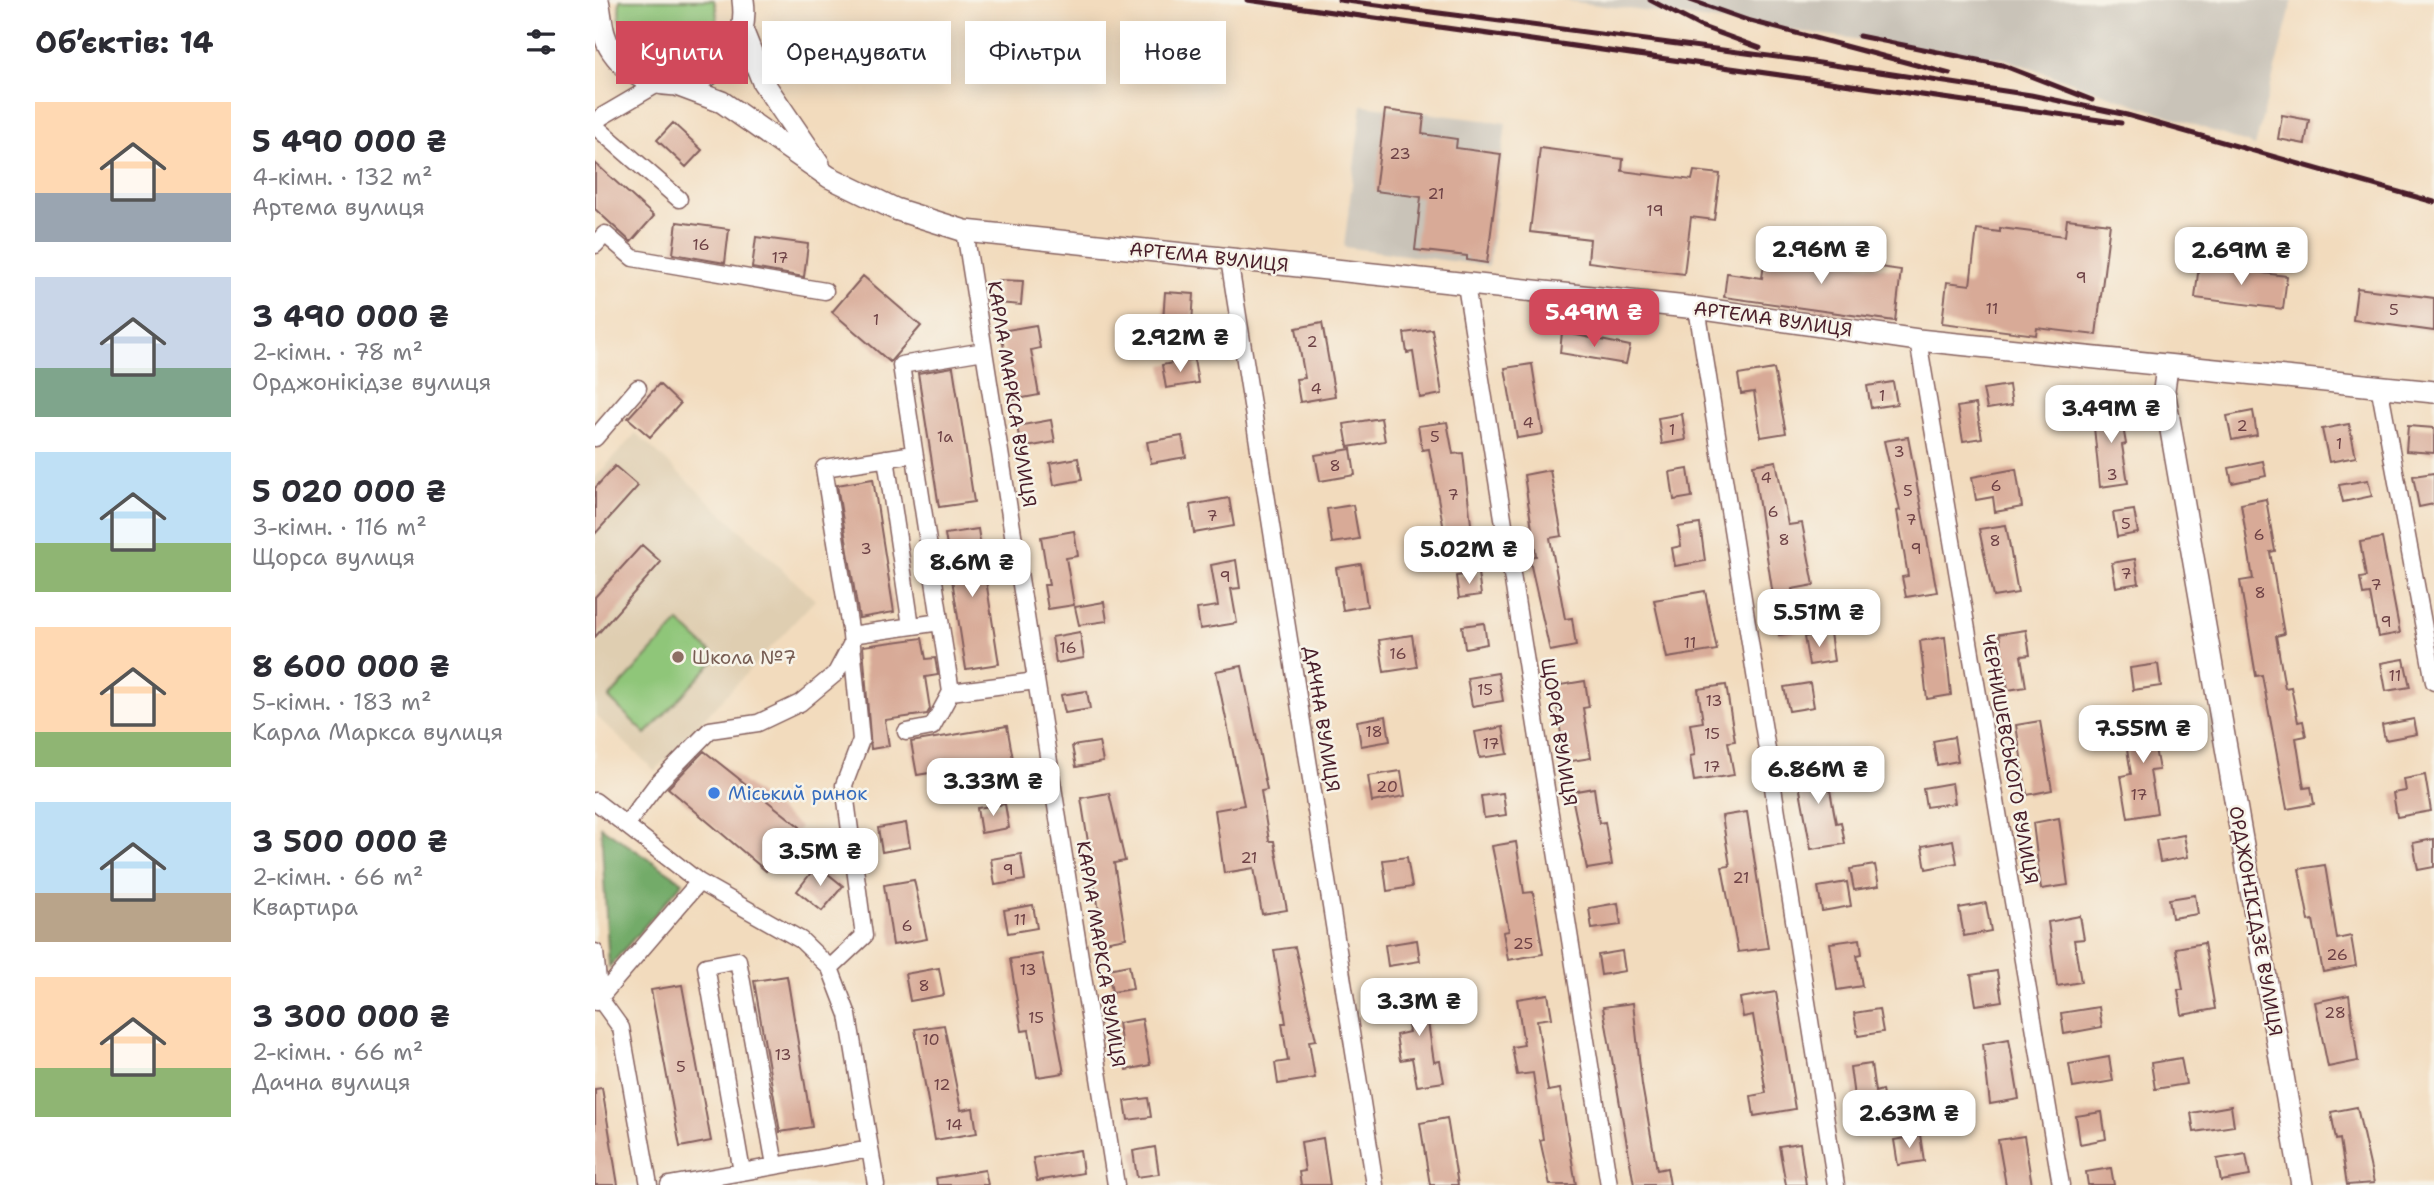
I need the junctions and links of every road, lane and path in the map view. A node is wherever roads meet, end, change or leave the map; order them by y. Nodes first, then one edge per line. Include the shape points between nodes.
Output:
1 (743, 0) edge
2 (599, 1) edge
3 (743, 21) edge
4 (598, 31) edge
5 (748, 44) edge
6 (678, 84) edge
7 (669, 85) junction
8 (595, 125) edge
9 (829, 177) junction
10 (679, 200) dead end
11 (965, 231) junction
12 (595, 245) edge
13 (1229, 259) junction
14 (1466, 285) junction
15 (825, 291) dead end
16 (1697, 308) junction
17 (1918, 340) junction
18 (984, 351) junction
19 (2167, 367) junction
20 (2379, 385) junction
21 (638, 388) dead end
22 (2434, 392) edge
23 (595, 438) edge
24 (914, 454) junction
25 (886, 458) junction
26 (940, 622) junction
27 (911, 626) junction
28 (851, 639) junction
29 (1036, 681) junction
30 (2434, 682) edge
31 (951, 691) junction
32 (907, 732) dead end
33 (595, 801) edge
34 (626, 825) junction
35 (699, 882) junction
36 (595, 952) edge
37 (830, 968) junction
38 (597, 1001) edge
39 (870, 1149) junction
40 (775, 1165) junction
41 (742, 1171) junction
42 (649, 1185) edge
43 (669, 1185) edge
44 (876, 1185) edge
45 (1116, 1185) edge
46 (1375, 1185) edge
47 (1609, 1185) edge
48 (1836, 1185) edge
49 (2061, 1185) edge
50 (2302, 1185) edge

1 - 3 main road
2 - 4 main road
4 - 7 main road, АРТЕМА ВУЛИЦЯ via 629,70
5 - 9 main road, АРТЕМА ВУЛИЦЯ via 763,82
6 - 7 main road
7 - 8 street via 601,117
7 - 9 main road, АРТЕМА ВУЛИЦЯ via 722,102
8 - 10 street
9 - 11 main road, АРТЕМА ВУЛИЦЯ via 895,209
11 - 13 main road, АРТЕМА ВУЛИЦЯ
11 - 18 street, КАРЛА МАРКСА ВУЛИЦЯ
12 - 15 street via 605,234 633,258
13 - 14 main road, АРТЕМА ВУЛИЦЯ
13 - 46 street, ДАЧНА ВУЛИЦЯ
14 - 16 main road, АРТЕМА ВУЛИЦЯ
14 - 47 street, ЩОРСА ВУЛИЦЯ
16 - 17 main road, АРТЕМА ВУЛИЦЯ
16 - 48 street
17 - 19 main road, АРТЕМА ВУЛИЦЯ
17 - 49 street, ЧЕРНИШЕВСЬКОГО ВУЛИЦЯ
18 - 24 street via 901,365
18 - 29 street, КАРЛА МАРКСА ВУЛИЦЯ
19 - 20 main road, АРТЕМА ВУЛИЦЯ
19 - 50 main road, ОРДЖОНІКІДЗЕ ВУЛИЦЯ via 2164,390
20 - 22 main road, АРТЕМА ВУЛИЦЯ
20 - 30 street
21 - 23 street
24 - 25 street
24 - 26 street
25 - 27 street
25 - 28 street via 824,468
26 - 27 street
26 - 31 street
27 - 28 street
28 - 34 street via 836,673 800,703 758,723 710,730 656,785
28 - 37 street via 861,740 845,785 864,936
29 - 31 street
29 - 45 street, КАРЛА МАРКСА ВУЛИЦЯ
31 - 32 street via 932,727
33 - 34 street
34 - 35 street
35 - 37 street via 801,940
35 - 38 street
36 - 38 street
37 - 39 street via 841,991
38 - 42 street via 621,1028
39 - 40 street
39 - 44 street
40 - 41 street
40 - 41 street via 738,960 706,967
41 - 43 street

